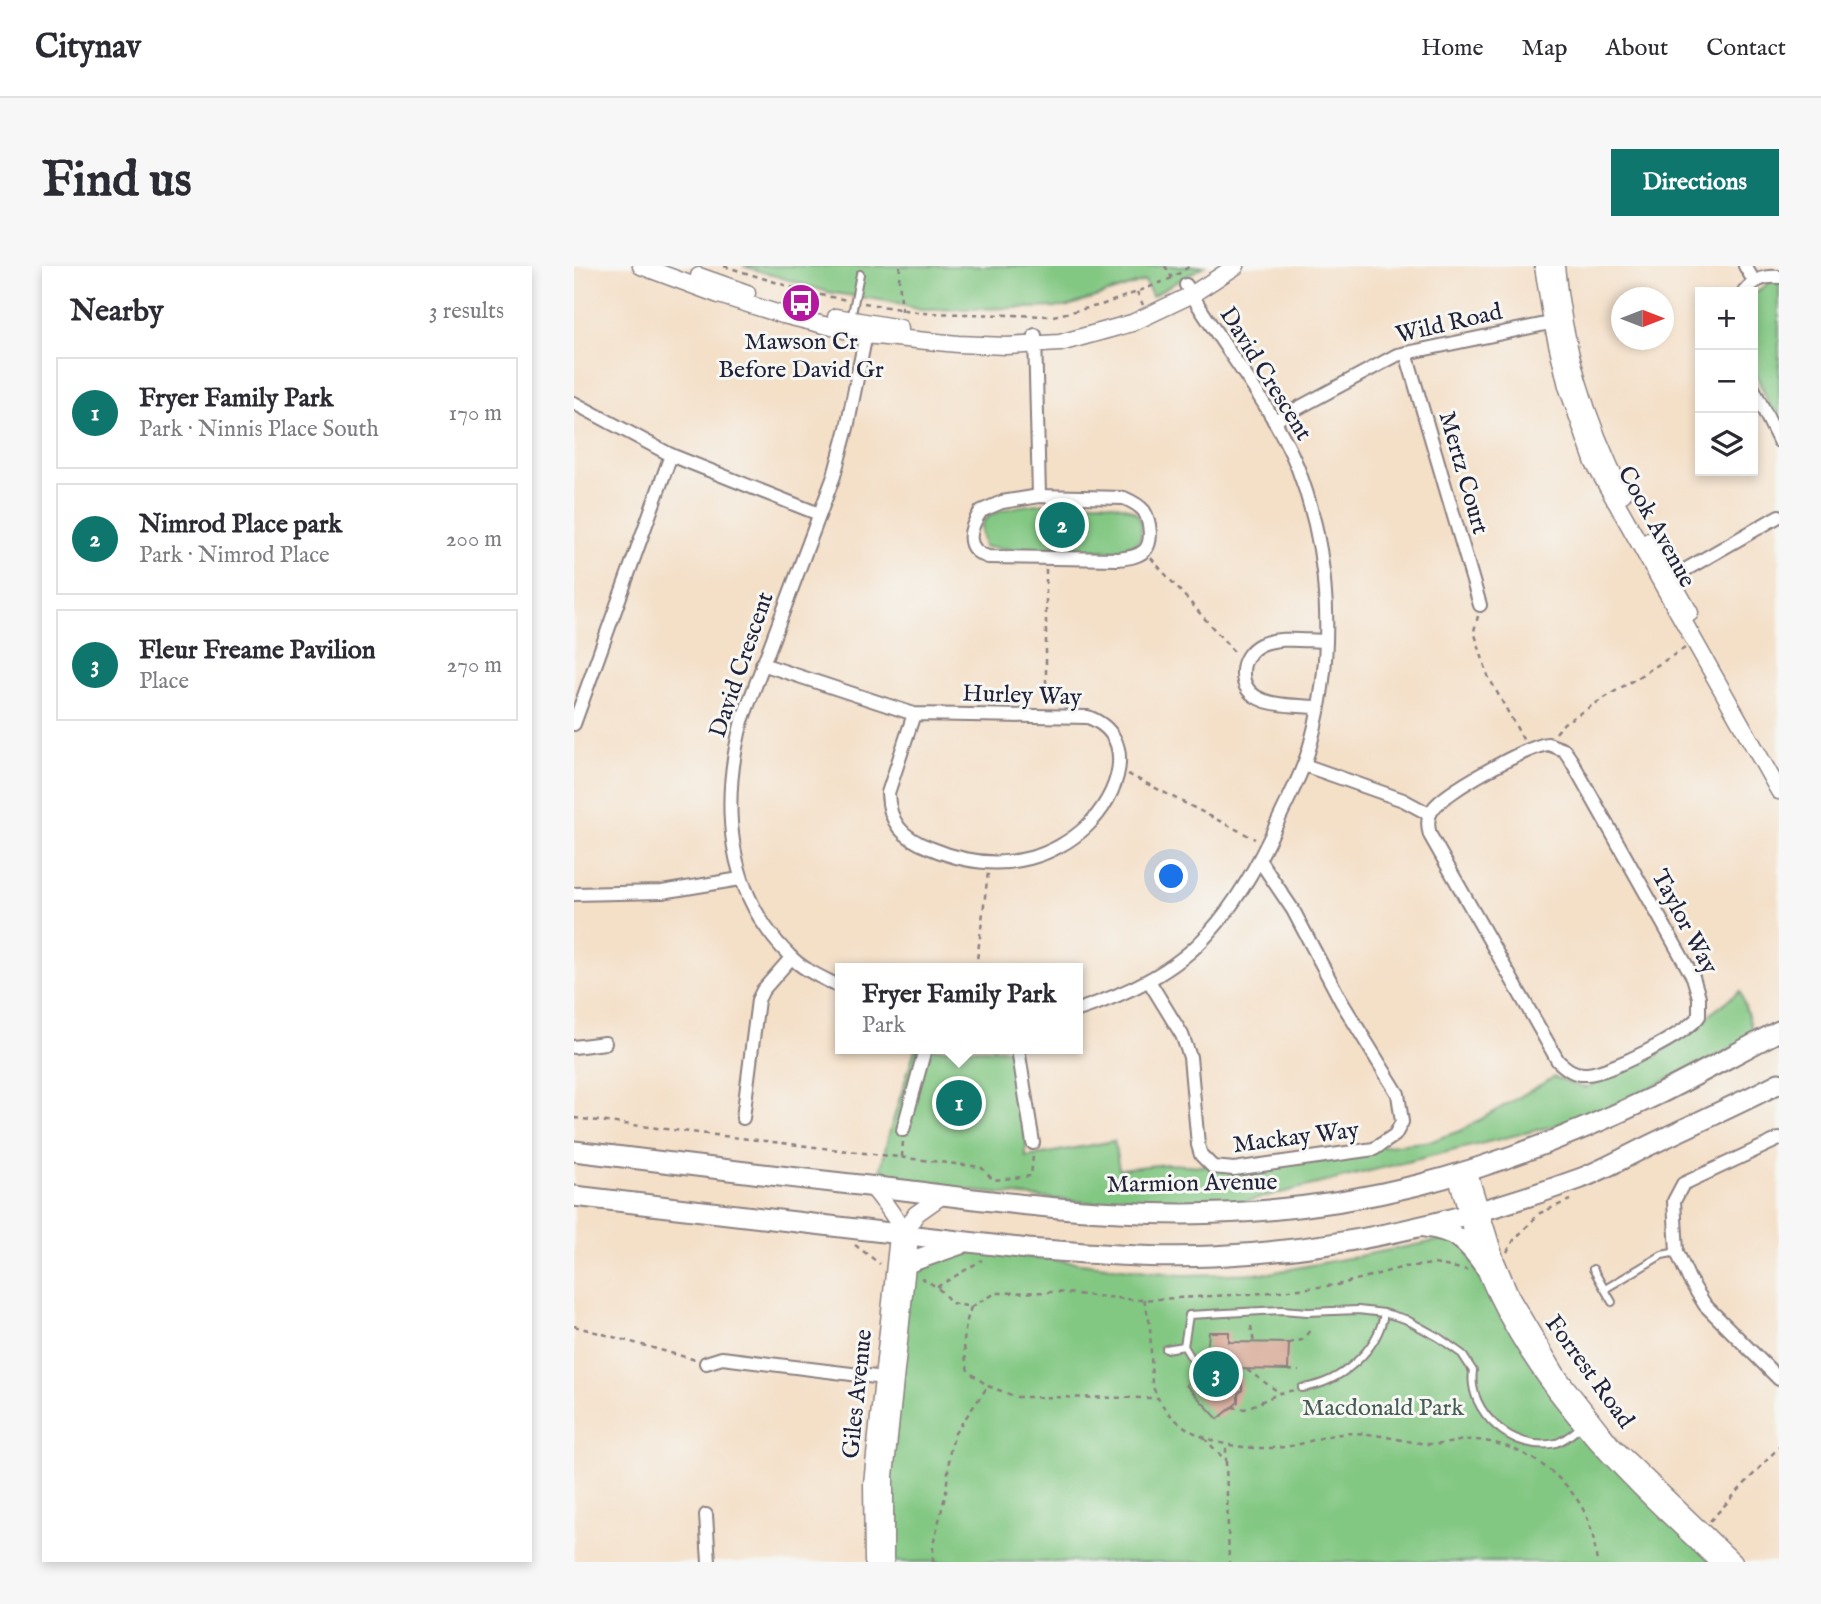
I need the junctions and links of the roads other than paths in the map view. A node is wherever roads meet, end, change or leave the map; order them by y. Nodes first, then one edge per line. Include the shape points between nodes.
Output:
1 (641, 266) edge
2 (670, 266) edge
3 (1217, 266) edge
4 (1236, 266) edge
5 (1543, 266) edge
6 (1556, 266) edge
7 (1745, 266) edge
8 (860, 274) dead end
9 (1779, 277) edge
10 (1754, 281) junction
11 (1183, 286) junction
12 (1749, 287) edge
13 (850, 321) junction
14 (1558, 322) junction
15 (867, 329) junction
16 (1035, 340) junction
17 (1406, 353) junction
18 (1758, 398) edge
19 (574, 403) edge
20 (1274, 421) junction
21 (1779, 441) edge
22 (671, 455) junction
23 (1039, 496) junction
24 (818, 514) junction
25 (1779, 516) edge
26 (1666, 581) junction
27 (1480, 606) road end
28 (1326, 641) junction
29 (762, 664) junction
30 (1318, 707) junction
31 (914, 714) junction
32 (574, 723) edge
33 (1304, 765) junction
34 (1779, 771) edge
35 (1779, 791) edge
36 (1429, 814) junction
37 (1260, 861) junction
38 (740, 879) junction
39 (574, 894) edge
40 (791, 958) junction
41 (1149, 981) junction
42 (835, 984) edge
43 (1083, 1008) edge
44 (1779, 1021) edge
45 (1779, 1031) edge
46 (1759, 1041) junction
47 (605, 1044) dead end
48 (574, 1046) edge
49 (924, 1054) edge
50 (1019, 1054) edge
51 (1779, 1083) edge
52 (743, 1118) dead end
53 (903, 1130) road end
54 (1779, 1139) edge
55 (1033, 1143) road end
56 (574, 1151) edge
57 (1462, 1172) junction
58 (872, 1187) junction
59 (943, 1195) junction
60 (574, 1196) edge
61 (1474, 1212) junction
62 (1422, 1227) junction
63 (905, 1234) junction
64 (969, 1242) junction
65 (1677, 1252) junction
66 (907, 1263) junction
67 (1485, 1267) junction
68 (1593, 1269) dead end
69 (1605, 1289) junction
70 (1612, 1302) dead end
71 (1384, 1313) junction
72 (1184, 1346) junction
73 (1166, 1349) dead end
74 (706, 1363) road end
75 (1196, 1366) dead end
76 (889, 1379) junction
77 (1779, 1379) edge
78 (1302, 1388) road end
79 (1586, 1423) junction
80 (706, 1515) dead end
81 (709, 1562) edge
82 (873, 1562) edge
83 (884, 1562) edge
84 (1718, 1562) edge
85 (1734, 1562) edge

1 - 15 street via 804,321
2 - 13 street
3 - 11 street
4 - 11 street
5 - 14 street, Cook Avenue
6 - 14 street, Cook Avenue
7 - 10 street
8 - 13 lane
9 - 10 street
10 - 12 street
11 - 16 street via 1141,299 1097,324
11 - 16 street via 1132,323 1060,343
11 - 20 street, David Crescent
13 - 15 street
14 - 17 street, Wild Road
14 - 26 street, Cook Avenue via 1567,386 1594,463
15 - 16 street
15 - 24 street, David Crescent via 844,440
16 - 23 street
17 - 20 street, Wild Road
17 - 27 street, Mertz Court
18 - 21 street
19 - 22 street
20 - 28 street, David Crescent via 1297,466 1311,509 1327,601
22 - 24 street
22 - 32 street
23 - 23 street via 981,511 969,536 976,552 988,558 1118,559 1145,550 1150,531 1144,511 1136,504 1113,496
24 - 29 street, David Crescent
25 - 26 street
26 - 34 street, Cook Avenue
26 - 35 street, Cook Avenue
28 - 30 street, David Crescent
28 - 30 street via 1260,645 1244,663 1242,675 1250,693 1259,699
29 - 31 street, Hurley Way
29 - 38 street, David Crescent via 742,721 730,782 730,819
30 - 33 street, David Crescent
31 - 31 street, Hurley Way via 1088,717 1109,728 1116,739 1119,752 1114,786 1086,828 1030,858 989,862 919,844 898,829 888,807 888,793
33 - 36 street via 1403,800
33 - 37 street, David Crescent
36 - 36 street, Taylor Way via 1430,835 1564,1067 1578,1074 1600,1072 1695,1022 1700,1007 1693,977 1564,750 1548,744 1528,749 1442,799
37 - 41 street, David Crescent via 1208,934
37 - 41 street, Mackay Way via 1398,1094 1402,1122 1395,1135 1374,1149 1242,1168 1213,1167 1198,1145 1191,1058
38 - 39 street via 662,892
38 - 40 street, David Crescent via 769,932
40 - 42 street, David Crescent
40 - 52 street via 758,1000
41 - 43 street, David Crescent
44 - 46 highway
45 - 46 highway, Marmion Avenue
46 - 57 highway, Marmion Avenue via 1600,1121
47 - 48 street
49 - 53 street
50 - 55 street
51 - 61 highway via 1581,1178
54 - 65 street via 1683,1184 1674,1200
56 - 58 highway, Marmion Avenue
57 - 59 highway, Marmion Avenue via 1339,1201 1208,1213 1118,1212
57 - 61 street, Forrest Road
58 - 59 highway, Marmion Avenue
58 - 63 street, Giles Avenue
59 - 63 street, Giles Avenue via 916,1214
60 - 63 highway
61 - 62 highway
61 - 67 street, Forrest Road
61 - 79 street, Forrest Road via 1512,1299
62 - 64 highway via 1300,1248 1213,1256 1101,1254
62 - 67 highway via 1461,1237
63 - 64 highway
63 - 66 street, Giles Avenue
63 - 76 street, Giles Avenue via 897,1245
64 - 66 highway
65 - 69 lane via 1662,1255
65 - 77 street via 1705,1305
66 - 76 street, Giles Avenue
67 - 79 street, Forrest Road via 1521,1340
68 - 69 lane
69 - 70 lane
71 - 72 lane via 1281,1310 1189,1315
71 - 78 lane via 1382,1327 1361,1357 1321,1384
71 - 79 lane via 1405,1319 1462,1354 1473,1371 1479,1407 1517,1438 1559,1442
72 - 73 lane
72 - 75 lane
74 - 76 street via 722,1358
76 - 82 street, Giles Avenue via 872,1484
76 - 83 street, Giles Avenue
79 - 84 street, Forrest Road via 1615,1464
79 - 85 street, Forrest Road
80 - 81 street

